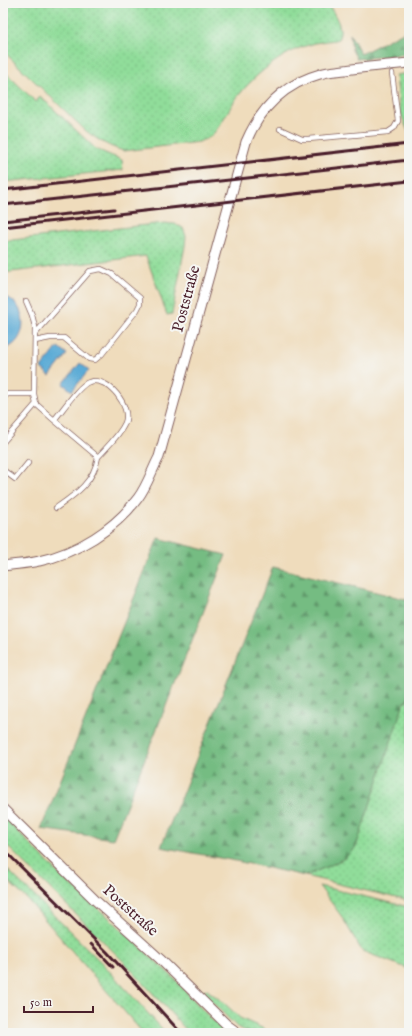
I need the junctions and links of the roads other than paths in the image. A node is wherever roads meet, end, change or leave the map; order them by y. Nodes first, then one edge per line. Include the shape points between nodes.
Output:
1 (409, 63) edge
2 (392, 73) dead end
3 (280, 129) dead end
4 (26, 301) dead end
5 (35, 334) junction
6 (35, 341) junction
7 (34, 394) junction
8 (3, 397) edge
9 (36, 404) junction
10 (54, 420) junction
11 (3, 442) edge
12 (98, 457) junction
13 (28, 463) dead end
14 (3, 470) edge
15 (56, 508) dead end
16 (3, 566) edge
17 (3, 809) edge
18 (238, 1033) edge

1 - 16 street, Poststraße via 320,73 282,92 260,116 246,142 159,457 138,498 114,524 93,539 62,555
2 - 3 lane via 398,121 388,132 302,139
4 - 5 lane via 32,315
5 - 6 lane
5 - 6 lane via 90,271 106,271 140,298 137,310 95,360 89,359 64,338
6 - 7 lane
7 - 8 lane via 8,394
7 - 9 lane
9 - 10 lane
9 - 11 lane
10 - 12 lane
10 - 12 lane via 82,385 90,381 107,384 122,402 126,422
12 - 15 lane via 93,474 84,485
13 - 14 lane via 15,479
17 - 18 street, Poststraße via 95,900

